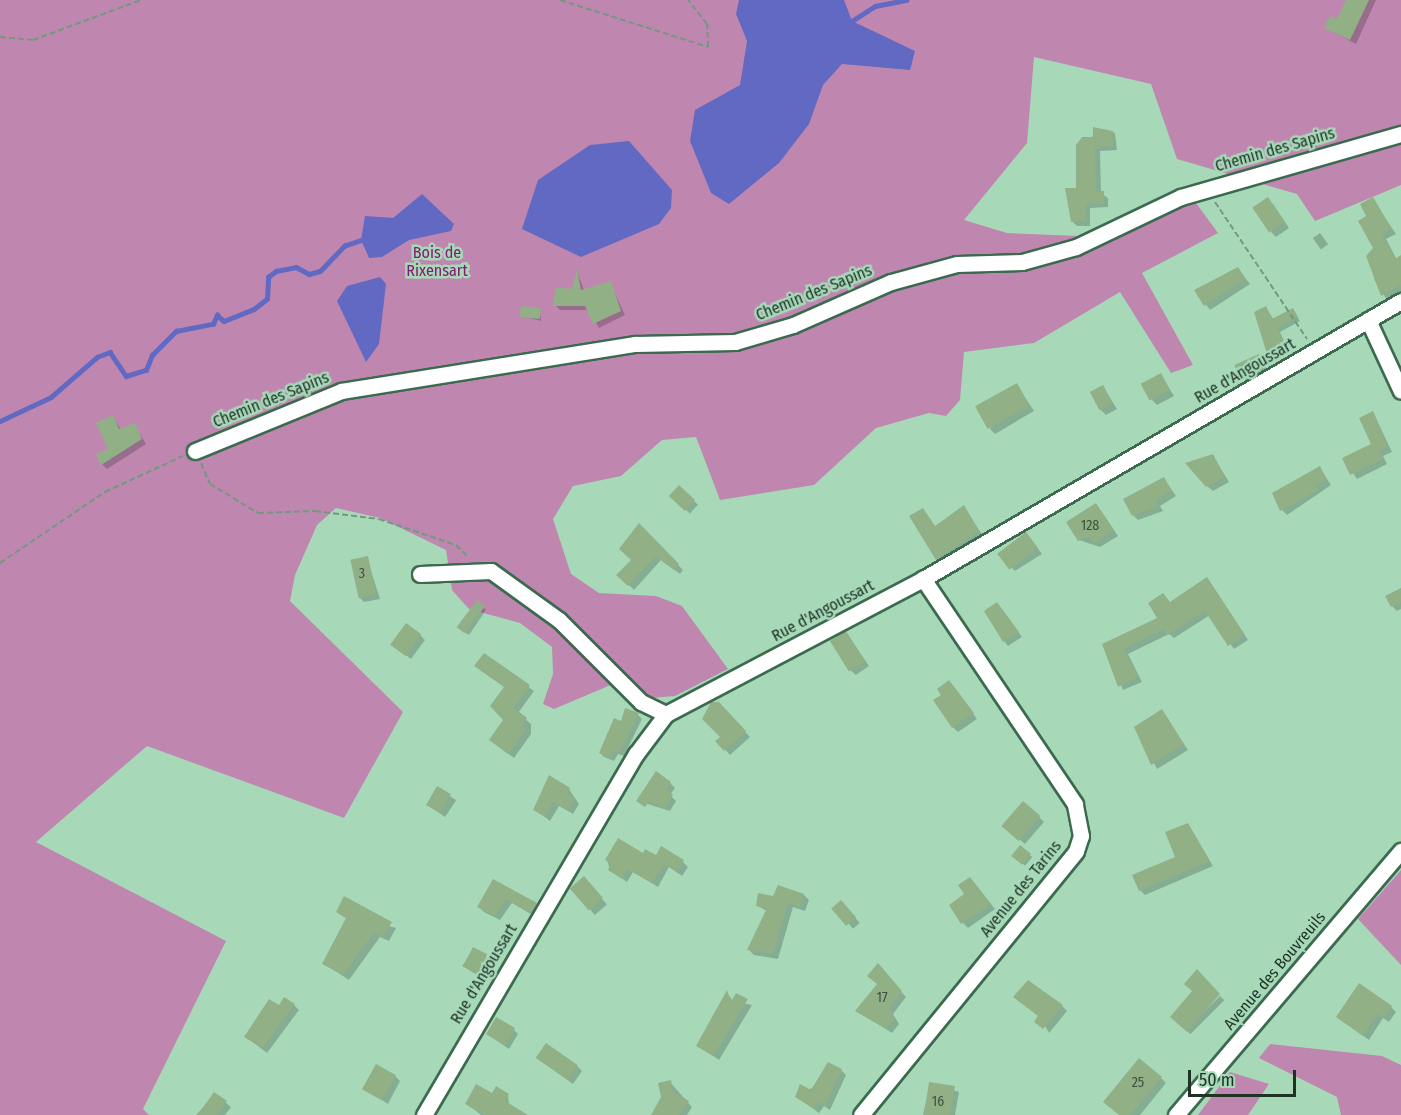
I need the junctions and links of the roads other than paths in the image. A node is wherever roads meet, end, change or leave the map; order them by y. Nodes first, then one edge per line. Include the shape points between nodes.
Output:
1 (1401, 134) edge
2 (1401, 301) edge
3 (1368, 320) junction
4 (1401, 391) edge
5 (195, 451) road end
6 (420, 574) dead end
7 (923, 579) junction
8 (666, 714) junction
9 (1401, 851) edge
10 (424, 1115) edge
11 (861, 1115) edge
12 (1176, 1115) edge

1 - 5 street, Chemin des Sapins via 1206,189 1076,247 1022,262 957,264 891,282 793,325 735,342 635,345 341,391
2 - 3 street, Rue d'Angoussart
3 - 4 street
3 - 7 street, Rue d'Angoussart
6 - 8 street via 480,569 504,579 559,620 641,702
7 - 8 street, Rue d'Angoussart
7 - 11 street, Avenue des Tarins via 1075,804 1081,836 1076,851
8 - 10 street, Rue d'Angoussart via 611,795
9 - 12 street, Avenue des Bouvreuils

